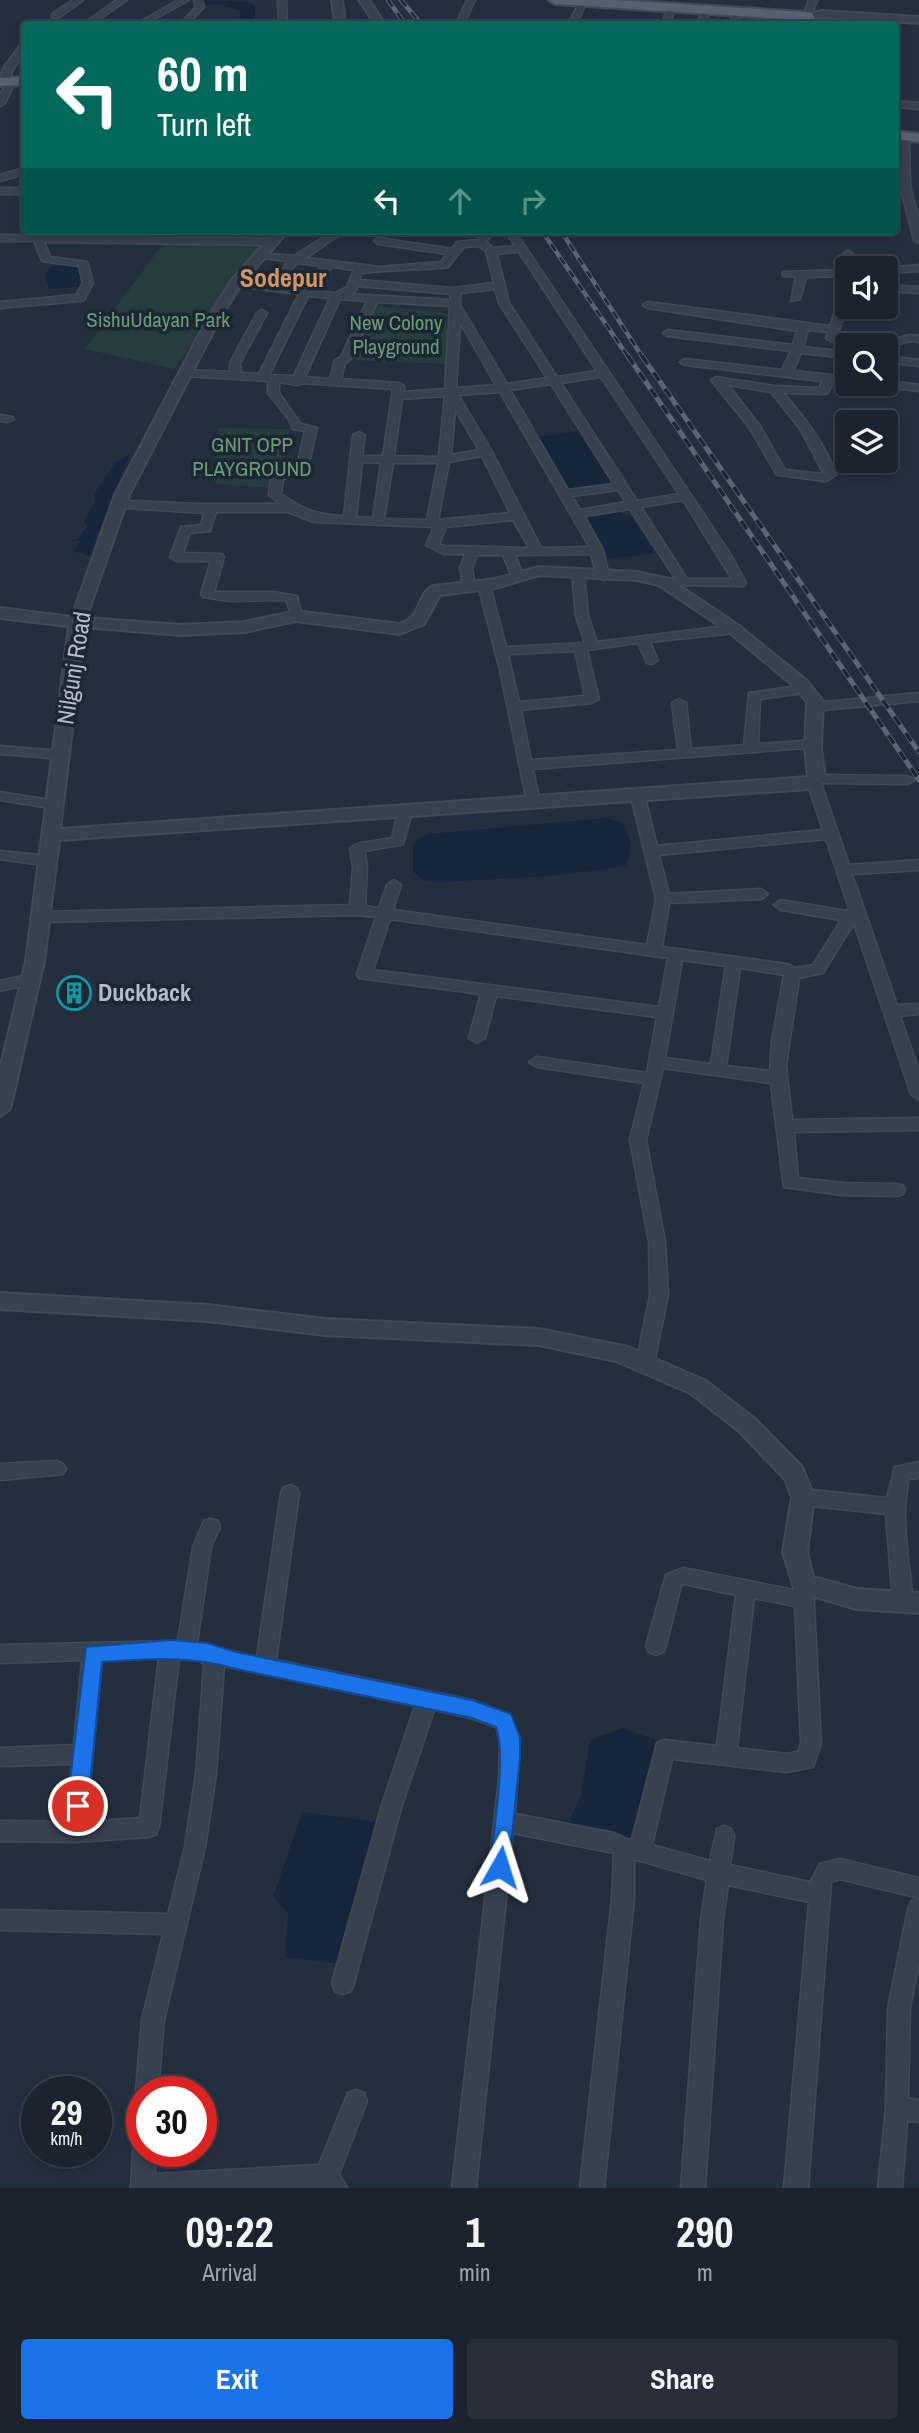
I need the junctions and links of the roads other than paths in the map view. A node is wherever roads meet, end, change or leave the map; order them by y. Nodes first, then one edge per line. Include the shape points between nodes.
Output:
1 (79, 0) edge
2 (123, 0) edge
3 (186, 0) edge
4 (282, 0) edge
5 (337, 0) edge
6 (364, 0) edge
7 (471, 0) edge
8 (555, 0) edge
9 (813, 0) edge
10 (599, 1) edge
11 (582, 2) junction
12 (199, 3) edge
13 (676, 5) edge
14 (705, 10) junction
15 (55, 16) dead end
16 (735, 18) edge
17 (808, 20) edge
18 (919, 20) edge
19 (91, 21) edge
20 (146, 21) edge
21 (186, 21) edge
22 (283, 21) edge
23 (340, 21) edge
24 (378, 21) edge
25 (461, 21) edge
26 (574, 21) edge
27 (668, 21) edge
28 (703, 21) edge
29 (21, 50) edge
30 (9, 83) edge
31 (0, 103) edge
32 (899, 104) edge
33 (919, 106) edge
34 (906, 140) edge
35 (919, 153) edge
36 (21, 172) edge
37 (0, 177) edge
38 (0, 191) edge
39 (21, 191) edge
40 (914, 208) edge
41 (91, 235) edge
42 (132, 235) edge
43 (333, 235) edge
44 (486, 235) edge
45 (512, 235) edge
46 (192, 236) edge
47 (277, 237) edge
48 (0, 238) edge
49 (919, 240) edge
50 (39, 241) junction
51 (379, 241) dead end
52 (480, 243) junction
53 (519, 249) junction
54 (491, 251) junction
55 (452, 252) junction
56 (260, 255) junction
57 (296, 261) junction
58 (331, 264) junction
59 (364, 268) junction
60 (919, 268) edge
61 (898, 269) edge
62 (835, 271) edge
63 (802, 273) junction
64 (787, 274) dead end
65 (236, 283) junction
66 (355, 284) junction
67 (497, 286) junction
68 (276, 288) junction
69 (898, 289) edge
70 (919, 290) edge
71 (303, 292) junction
72 (336, 296) junction
73 (374, 297) junction
74 (455, 297) junction
75 (796, 299) dead end
76 (0, 305) edge
77 (648, 305) dead end
78 (262, 313) dead end
79 (838, 319) edge
80 (798, 326) junction
81 (834, 330) junction
82 (668, 333) dead end
83 (835, 339) edge
84 (919, 339) edge
85 (898, 341) edge
86 (797, 349) junction
87 (835, 354) edge
88 (898, 360) edge
89 (685, 362) dead end
90 (919, 363) edge
91 (719, 366) junction
92 (187, 373) junction
93 (604, 373) junction
94 (786, 374) junction
95 (236, 376) junction
96 (268, 378) junction
97 (829, 378) junction
98 (835, 379) edge
99 (553, 380) junction
100 (297, 382) junction
101 (335, 382) junction
102 (720, 382) junction
103 (898, 386) edge
104 (503, 388) junction
105 (774, 388) junction
106 (919, 388) edge
107 (452, 394) junction
108 (399, 396) junction
109 (359, 435) dead end
110 (486, 452) junction
111 (356, 459) junction
112 (388, 459) junction
113 (445, 460) junction
114 (621, 486) junction
115 (565, 494) junction
116 (686, 496) junction
117 (121, 500) junction
118 (633, 505) junction
119 (197, 508) junction
120 (298, 511) junction
121 (577, 514) junction
122 (517, 516) junction
123 (350, 519) junction
124 (378, 522) junction
125 (437, 523) junction
126 (597, 550) junction
127 (472, 551) junction
128 (507, 551) junction
129 (537, 552) junction
130 (578, 573) junction
131 (603, 576) junction
132 (518, 577) junction
133 (664, 582) junction
134 (683, 582) junction
135 (476, 586) junction
136 (0, 613) edge
137 (296, 616) junction
138 (77, 623) junction
139 (734, 629) junction
140 (642, 639) junction
141 (586, 647) junction
142 (501, 651) junction
143 (652, 660) dead end
144 (805, 689) junction
145 (919, 698) edge
146 (680, 703) dead end
147 (814, 707) junction
148 (513, 708) junction
149 (813, 744) junction
150 (751, 748) junction
151 (0, 750) edge
152 (685, 753) junction
153 (61, 755) junction
154 (525, 765) junction
155 (816, 780) junction
156 (908, 780) dead end
157 (0, 796) edge
158 (638, 797) junction
159 (533, 804) junction
160 (56, 805) junction
161 (405, 812) junction
162 (830, 834) junction
163 (52, 835) junction
164 (652, 851) junction
165 (0, 855) edge
166 (49, 861) junction
167 (919, 865) edge
168 (843, 870) junction
169 (394, 885) dead end
170 (761, 894) dead end
171 (663, 899) junction
172 (781, 905) dead end
173 (357, 910) junction
174 (384, 913) junction
175 (853, 913) junction
176 (41, 917) junction
177 (654, 949) junction
178 (676, 952) junction
179 (734, 961) junction
180 (792, 974) junction
181 (31, 979) junction
182 (0, 986) edge
183 (490, 990) junction
184 (919, 1009) edge
185 (891, 1011) junction
186 (663, 1013) junction
187 (477, 1038) dead end
188 (537, 1062) dead end
189 (657, 1062) junction
190 (718, 1070) junction
191 (916, 1074) edge
192 (778, 1078) junction
193 (653, 1079) junction
194 (919, 1094) edge
195 (0, 1109) edge
196 (919, 1124) edge
197 (784, 1126) junction
198 (897, 1190) dead end
199 (0, 1301) edge
200 (645, 1364) junction
201 (57, 1469) dead end
202 (919, 1470) edge
203 (0, 1472) edge
204 (290, 1493) dead end
205 (803, 1497) junction
206 (896, 1507) junction
207 (211, 1527) dead end
208 (746, 1589) junction
209 (804, 1592) junction
210 (911, 1602) edge
211 (656, 1646) dead end
212 (178, 1649) junction
213 (207, 1651) junction
214 (93, 1653) junction
215 (0, 1654) edge
216 (265, 1667) junction
217 (427, 1700) junction
218 (82, 1754) junction
219 (726, 1755) junction
220 (0, 1757) edge
221 (505, 1822) junction
222 (0, 1831) edge
223 (75, 1832) junction
224 (724, 1836) dead end
225 (631, 1849) junction
226 (719, 1873) junction
227 (919, 1888) edge
228 (819, 1894) junction
229 (919, 1909) edge
230 (0, 1920) edge
231 (175, 1924) junction
232 (343, 1983) dead end
233 (148, 2076) edge
234 (356, 2101) dead end
235 (908, 2109) edge
236 (144, 2167) edge
237 (330, 2182) edge
238 (143, 2187) edge
239 (464, 2188) edge
240 (592, 2188) edge
241 (693, 2188) edge
242 (796, 2188) edge
243 (890, 2188) edge

1 - 15 street
2 - 19 street
3 - 20 street
4 - 22 street
5 - 23 street
6 - 24 street
7 - 25 street
8 - 11 main road
9 - 17 street
10 - 11 main road
10 - 13 main road
11 - 26 street
12 - 21 street
13 - 14 main road
13 - 27 street
14 - 16 main road
14 - 28 street
16 - 17 main road
17 - 18 street via 821,13
29 - 30 street via 6,70
30 - 31 street
32 - 33 street
34 - 35 street
34 - 40 street via 905,185
36 - 37 street
38 - 39 street
40 - 49 street
41 - 42 street
41 - 50 street
42 - 46 street
43 - 57 street
44 - 52 street
45 - 53 street
46 - 47 street
47 - 56 street, Nilgunj Road
48 - 50 street
50 - 76 street via 46,259 83,264 88,283 80,298
51 - 55 street
52 - 54 street
52 - 55 street via 464,243
53 - 54 street
53 - 93 street
54 - 67 street
55 - 59 street via 444,265
56 - 57 street
56 - 65 street, Nilgunj Road
57 - 58 street
57 - 68 street via 279,278
58 - 59 street
58 - 71 street via 324,266
59 - 66 street via 356,273
60 - 61 street
62 - 63 street
63 - 64 street
63 - 75 street
65 - 68 street
65 - 92 street, Nilgunj Road
66 - 72 street
66 - 74 street
67 - 74 street
67 - 99 street
68 - 71 street
69 - 70 street
71 - 72 street
71 - 96 street
72 - 73 street
72 - 100 street
73 - 74 street
73 - 101 street via 345,360 340,360
74 - 104 street
74 - 107 street
77 - 80 street
78 - 95 street via 235,363
79 - 81 street
80 - 81 street
80 - 86 street via 803,330
81 - 83 street via 831,338
82 - 86 street
84 - 85 street
86 - 87 street
86 - 94 street
88 - 90 street
89 - 91 street
91 - 94 street
91 - 102 street via 714,378
92 - 95 street
92 - 117 street, Nilgunj Road
93 - 99 street
93 - 116 street
94 - 97 street
95 - 96 street
96 - 100 street
96 - 120 street via 297,427 311,428 301,472 277,477 275,495
97 - 98 street
97 - 105 street via 824,391
99 - 104 street
99 - 114 street
100 - 101 street
101 - 108 street via 399,386
102 - 105 street
102 - 105 street via 781,472 826,478 830,475 819,451
103 - 106 street
104 - 107 street
104 - 115 street
107 - 108 street
107 - 110 street
107 - 113 street
108 - 112 street
109 - 111 street
110 - 113 street
110 - 122 street
111 - 112 street
111 - 123 street
112 - 113 street
112 - 124 street
113 - 125 street
114 - 115 street
114 - 118 street
115 - 121 street
116 - 118 street
116 - 134 street via 740,583
117 - 119 street
117 - 138 street, Nilgunj Road
118 - 121 street
118 - 134 street
119 - 120 street
119 - 137 street via 210,511 206,528 185,530 176,557 218,557 207,594 250,599 285,596 293,599
120 - 123 street via 314,518
121 - 126 street
122 - 125 street
122 - 129 street
123 - 124 street
124 - 125 street
125 - 127 street via 432,545
126 - 129 street
126 - 131 street
127 - 128 street
127 - 135 street via 466,568
128 - 129 street
128 - 132 street
130 - 131 street
130 - 132 street via 539,571
130 - 141 street
131 - 133 street
132 - 135 street
133 - 134 street
133 - 139 street
135 - 137 street via 434,591 411,628
135 - 142 street
136 - 138 street
137 - 138 street via 245,627 181,630
138 - 153 street, Nilgunj Road
139 - 140 street
139 - 144 street
140 - 141 street
140 - 143 street
141 - 142 street
141 - 148 street via 592,699
142 - 148 street
144 - 147 street via 815,701
144 - 150 street via 754,696
145 - 147 street
146 - 152 street
147 - 149 street
148 - 154 street
149 - 150 street
149 - 155 street
150 - 152 street
151 - 153 street
152 - 154 street
153 - 160 street, Nilgunj Road
154 - 159 street
155 - 156 street
155 - 158 street
155 - 162 street
157 - 160 street
158 - 159 street
158 - 164 street
159 - 161 street
160 - 163 street, Nilgunj Road
161 - 163 street
161 - 173 street via 398,841 356,848 360,868
162 - 164 street
162 - 168 street
163 - 166 street, Nilgunj Road
164 - 171 street
165 - 166 street
166 - 176 street, Nilgunj Road
167 - 168 street
168 - 175 street
169 - 174 street
170 - 171 street
171 - 177 street
172 - 175 street
173 - 174 street
173 - 176 street
174 - 177 street
174 - 183 street via 364,974
175 - 180 street via 818,970
175 - 185 street
176 - 181 street, Nilgunj Road
177 - 178 street
178 - 179 street
178 - 186 street
179 - 180 street via 787,969
179 - 190 street
180 - 192 street
181 - 182 street
181 - 195 street, Nilgunj Road
183 - 186 street
183 - 187 street
184 - 185 street
185 - 191 street
186 - 189 street
188 - 193 street
189 - 190 street
189 - 193 street
190 - 192 street
191 - 194 street
192 - 197 street
193 - 200 street via 638,1140 657,1242 659,1295
196 - 197 street
197 - 198 street via 792,1163 790,1183
199 - 200 street via 207,1313 325,1327 539,1337 620,1353
200 - 205 street via 698,1387 730,1410 794,1474
201 - 203 street
202 - 206 street via 901,1472
204 - 216 street
205 - 206 street
205 - 209 street via 795,1552
206 - 210 street
207 - 212 street
208 - 209 street
208 - 211 street via 702,1578 683,1576 673,1581
208 - 219 street
209 - 210 street
209 - 219 street via 811,1744 806,1760 786,1763
212 - 213 street
212 - 214 street
212 - 223 street via 149,1827
213 - 216 street
213 - 231 street via 214,1665 206,1774 195,1847
214 - 215 street
214 - 218 street
216 - 217 street
217 - 221 street via 503,1721 510,1738
217 - 232 street via 391,1808
218 - 220 street
218 - 223 street
219 - 225 street via 664,1749
221 - 225 street
221 - 239 street
222 - 223 street
224 - 226 street
225 - 226 street
225 - 240 street
226 - 228 street
226 - 241 street
227 - 228 street via 840,1869 827,1871
228 - 242 street
229 - 235 street via 900,2008
230 - 231 street
231 - 233 street via 153,2020
234 - 237 street
235 - 243 street
236 - 238 street
237 - 238 street

